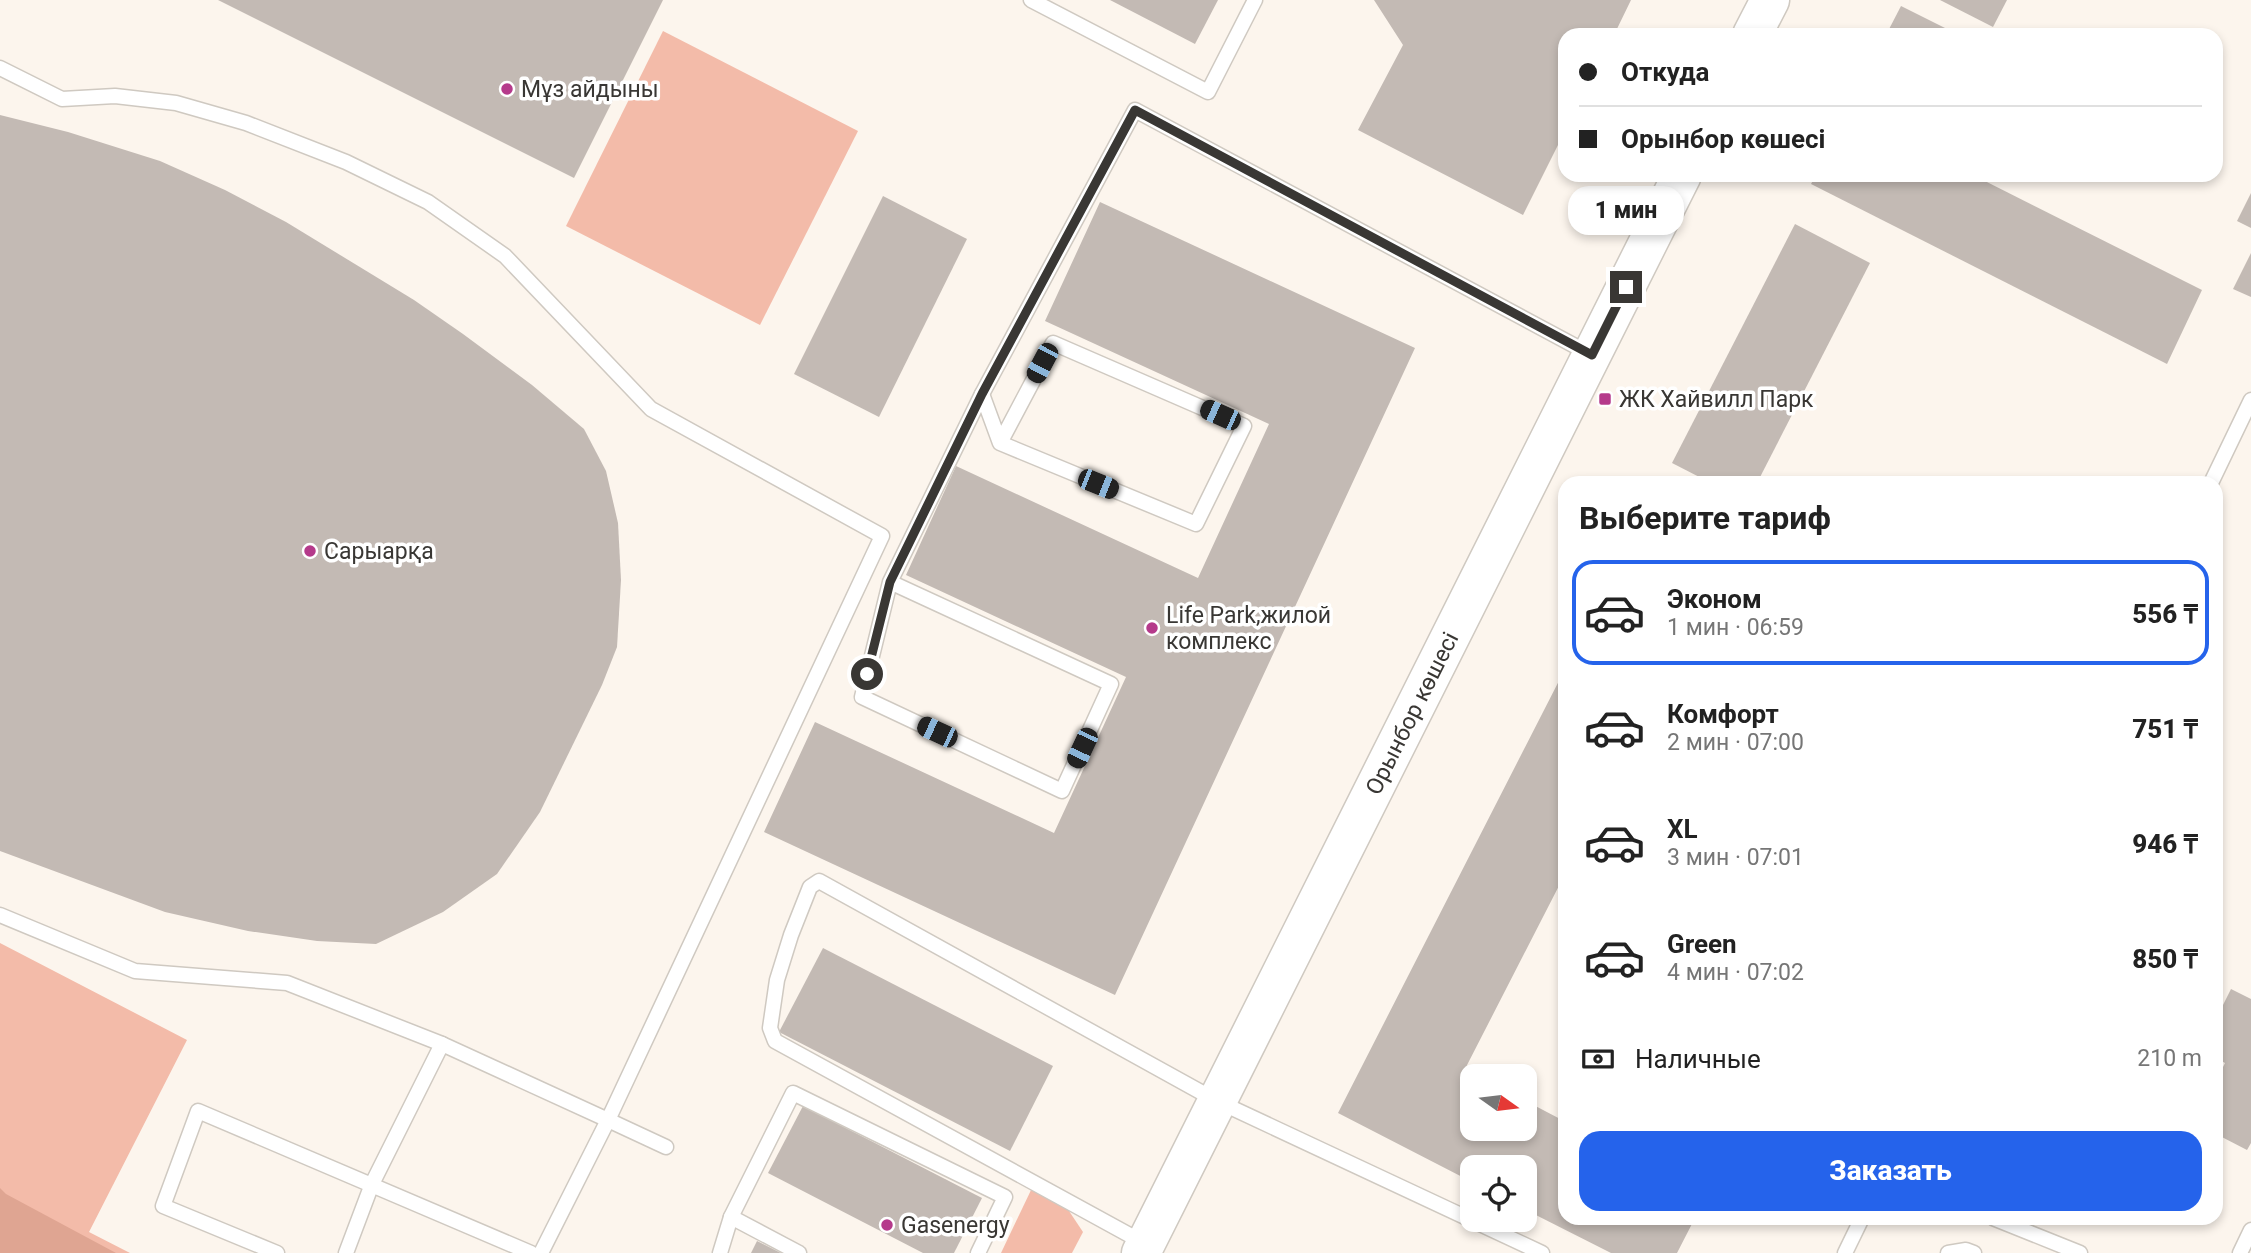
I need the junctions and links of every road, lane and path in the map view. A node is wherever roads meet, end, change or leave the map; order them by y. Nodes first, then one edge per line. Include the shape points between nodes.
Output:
1 (1031, 0) edge
2 (1255, 0) edge
3 (1770, 0) edge
4 (1756, 28) edge
5 (0, 68) edge
6 (1678, 182) edge
7 (1592, 355) junction
8 (982, 394) junction
9 (2251, 400) edge
10 (1000, 443) junction
11 (2214, 476) edge
12 (890, 582) junction
13 (0, 915) edge
14 (442, 1044) junction
15 (1217, 1101) junction
16 (608, 1121) junction
17 (666, 1147) dead end
18 (372, 1184) junction
19 (732, 1217) junction
20 (1859, 1225) edge
21 (2010, 1225) edge
22 (2251, 1230) edge
23 (1143, 1248) edge
24 (276, 1253) edge
25 (346, 1253) edge
26 (531, 1253) edge
27 (541, 1253) edge
28 (720, 1253) edge
29 (799, 1253) edge
30 (978, 1253) edge
31 (1542, 1253) edge
32 (1845, 1253) edge
33 (1948, 1253) edge
34 (1974, 1253) edge
35 (2080, 1253) edge
36 (2239, 1253) edge

1 - 2 lane via 1208,92
3 - 4 street
5 - 16 lane via 61,99 115,96 176,103 247,123 346,162 428,202 505,256 651,409 882,536
6 - 7 street, Орынбор көшесі
7 - 8 lane via 1135,110
7 - 15 street, Орынбор көшесі
8 - 10 lane
8 - 12 lane
9 - 11 lane
10 - 10 lane via 1196,524 1244,426 1053,343
12 - 12 lane via 862,697 1062,791 1111,684
13 - 14 lane via 135,971 287,983
14 - 16 lane
14 - 18 lane
15 - 23 street, Орынбор көшесі
15 - 23 lane via 819,881 810,887 777,980 770,1028 775,1041
15 - 31 lane
16 - 17 lane
16 - 27 lane
18 - 24 lane via 198,1111 163,1206
18 - 25 lane
18 - 26 lane
19 - 28 lane
19 - 29 lane
19 - 30 lane via 793,1093 1005,1197
20 - 32 lane
21 - 35 lane
22 - 36 lane
33 - 34 lane

